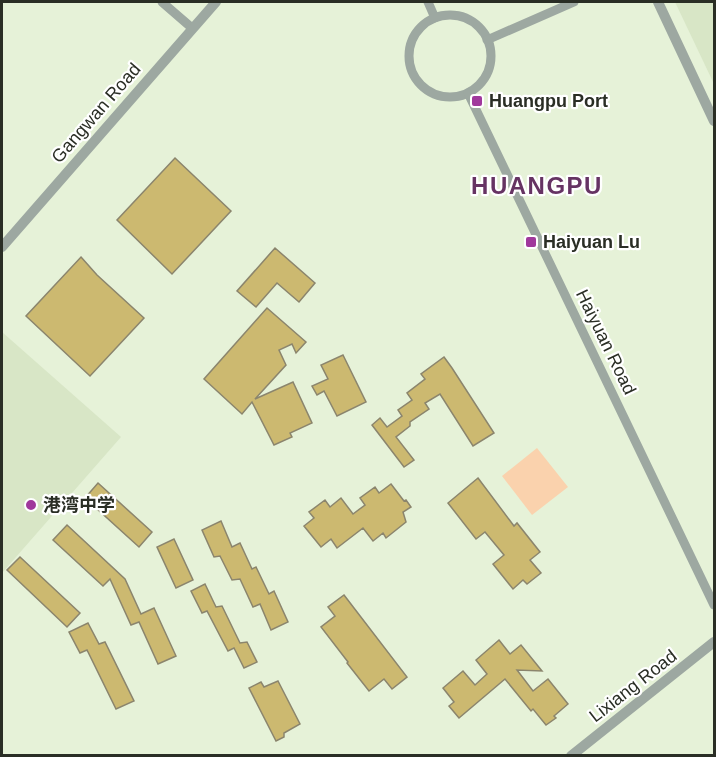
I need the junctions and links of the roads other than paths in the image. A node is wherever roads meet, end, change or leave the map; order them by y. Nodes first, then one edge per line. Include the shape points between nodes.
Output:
1 (162, 2) edge
2 (216, 2) edge
3 (428, 2) edge
4 (574, 2) edge
5 (658, 2) edge
6 (435, 18) junction
7 (192, 28) junction
8 (487, 40) junction
9 (468, 93) junction
10 (714, 121) edge
11 (2, 247) edge
12 (714, 605) edge
13 (714, 642) edge
14 (571, 756) edge

1 - 7 street
2 - 7 street, Gangwan Road
3 - 6 street
4 - 8 street
5 - 10 street
6 - 8 street via 453,15 466,19 478,26
6 - 9 street via 417,31 411,43 411,70 428,91 440,96 453,98
7 - 11 street, Gangwan Road
8 - 9 street via 490,64 486,76
9 - 12 street, Haiyuan Road
13 - 14 street, Lixiang Road

